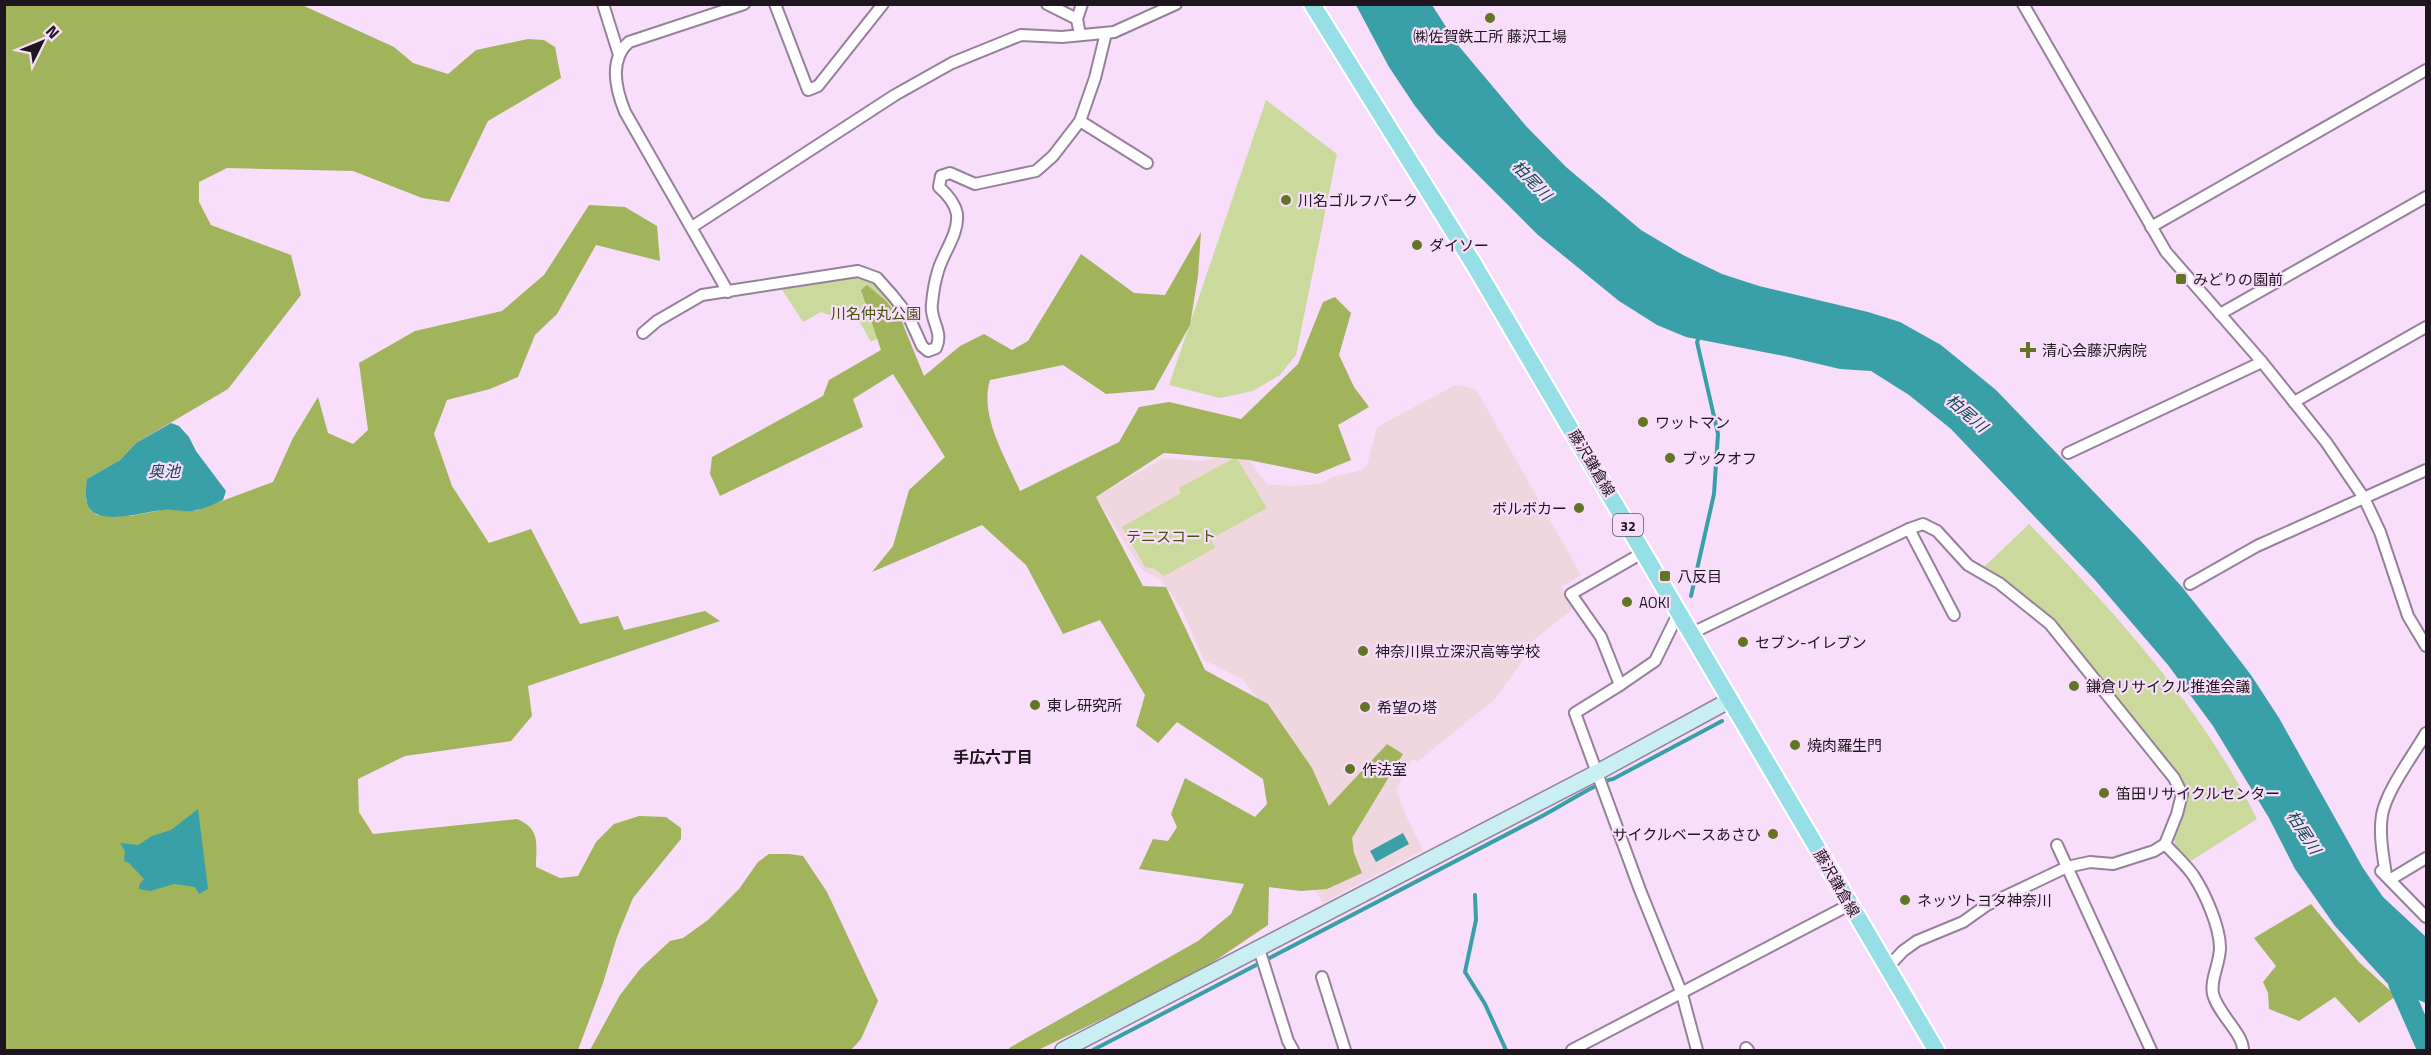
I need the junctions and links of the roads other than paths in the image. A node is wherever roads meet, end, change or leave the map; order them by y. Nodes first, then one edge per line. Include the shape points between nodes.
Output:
1 (603, 4) edge
2 (744, 4) edge
3 (775, 4) edge
4 (883, 4) edge
5 (1047, 4) edge
6 (1082, 4) edge
7 (1176, 4) edge
8 (1312, 4) edge
9 (2023, 4) edge
10 (716, 8) edge
11 (1077, 19) junction
12 (1106, 33) junction
13 (1080, 35) junction
14 (619, 55) junction
15 (2427, 70) edge
16 (1080, 121) junction
17 (1147, 163) dead end
18 (2427, 197) edge
19 (692, 227) junction
20 (2151, 227) junction
21 (728, 292) junction
22 (2220, 314) junction
23 (2427, 327) edge
24 (643, 333) dead end
25 (2262, 362) junction
26 (2294, 402) junction
27 (2068, 453) dead end
28 (2427, 470) edge
29 (2364, 498) junction
30 (1909, 529) junction
31 (1644, 552) junction
32 (2190, 584) dead end
33 (1679, 612) junction
34 (1954, 615) dead end
35 (1692, 633) junction
36 (2427, 646) edge
37 (1620, 685) junction
38 (1730, 700) junction
39 (2427, 734) edge
40 (1596, 773) junction
41 (2165, 844) junction
42 (2057, 845) dead end
43 (2427, 858) edge
44 (2067, 867) junction
45 (2386, 875) junction
46 (1849, 905) junction
47 (2427, 917) edge
48 (1259, 949) junction
49 (1887, 968) junction
50 (1322, 977) dead end
51 (1682, 994) junction
52 (1580, 1049) edge
53 (1063, 1050) edge
54 (1293, 1050) edge
55 (1345, 1050) edge
56 (1697, 1050) edge
57 (1936, 1050) edge
58 (2151, 1050) edge
59 (2243, 1050) edge

1 - 14 street
2 - 10 street
3 - 4 street via 808,90 818,86
5 - 11 street
6 - 11 street
7 - 12 street
8 - 31 main road, 藤沢鎌倉線 / 32 via 1473,263
9 - 20 street
10 - 14 street via 629,42
11 - 13 street
12 - 13 street
12 - 16 street
13 - 19 street via 1021,35 929,74
14 - 19 street via 615,86 625,112
15 - 20 street
16 - 17 street
16 - 21 street via 1036,171 975,184 950,173 941,176 939,186 957,212 931,306 940,340 936,348 928,351 922,346 908,315 893,296 877,278 858,271
18 - 22 street
19 - 21 street
20 - 22 street via 2166,252
21 - 24 street via 702,295
22 - 25 street
23 - 26 street
25 - 26 street
25 - 27 street
26 - 29 street
28 - 29 street
29 - 32 street via 2258,546
29 - 36 street via 2380,532 2408,616
30 - 34 street
30 - 35 street
30 - 41 street via 1923,524 1937,531 1968,565 2020,599 2063,639 2174,778 2182,794
31 - 33 main road, 藤沢鎌倉線 / 32
31 - 37 street via 1571,594 1601,637
33 - 35 main road, 藤沢鎌倉線 / 32
33 - 37 street via 1655,661
35 - 38 main road, 藤沢鎌倉線 / 32
37 - 40 street via 1575,713
38 - 40 street
38 - 46 main road, 藤沢鎌倉線 / 32
39 - 45 street via 2383,812
40 - 48 street
40 - 51 street
41 - 44 street via 2113,864 2090,862
41 - 59 street via 2193,874 2218,930 2220,955 2213,996 2243,1042
42 - 44 street
43 - 45 street
44 - 49 street via 1987,905 1963,922 1917,941
44 - 58 street
45 - 47 street
46 - 49 main road, 藤沢鎌倉線 / 32
46 - 51 street
48 - 53 street
48 - 54 street
49 - 57 main road, 藤沢鎌倉線 / 32
50 - 55 street
51 - 52 street
51 - 56 street

